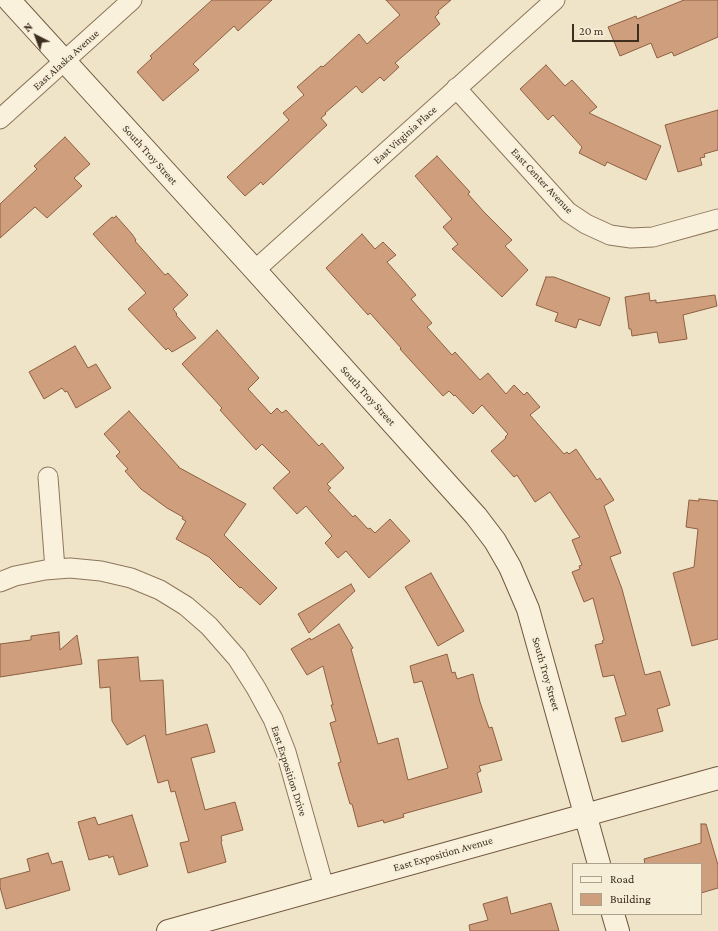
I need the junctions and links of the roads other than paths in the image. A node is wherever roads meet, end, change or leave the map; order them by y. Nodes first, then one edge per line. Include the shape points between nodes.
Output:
1 (9, 0) edge
2 (132, 0) edge
3 (555, 0) edge
4 (64, 61) junction
5 (456, 88) junction
6 (0, 119) edge
7 (718, 219) edge
8 (255, 270) junction
9 (48, 477) dead end
10 (55, 569) junction
11 (0, 582) edge
12 (718, 778) edge
13 (586, 815) junction
14 (599, 863) edge
15 (324, 887) junction
16 (613, 915) edge
17 (168, 931) edge
18 (618, 931) edge

1 - 4 street, South Troy Street
2 - 4 street, East Alaska Avenue
3 - 5 street, East Virginia Place
4 - 6 street, East Alaska Avenue
4 - 8 street, South Troy Street
5 - 7 street, East Center Avenue via 568,212 586,224 610,234 632,238 653,237
5 - 8 street, East Virginia Place
8 - 13 street, South Troy Street via 476,516 510,567 528,609
9 - 10 street
10 - 11 street, East Exposition Drive via 15,576
10 - 15 street, East Exposition Drive via 101,571 131,578 160,590 186,606 209,626 237,658 273,719 286,752
12 - 13 street, East Exposition Avenue
13 - 14 street, South Troy Street
13 - 15 street, East Exposition Avenue
15 - 17 street, East Exposition Avenue
16 - 18 street

